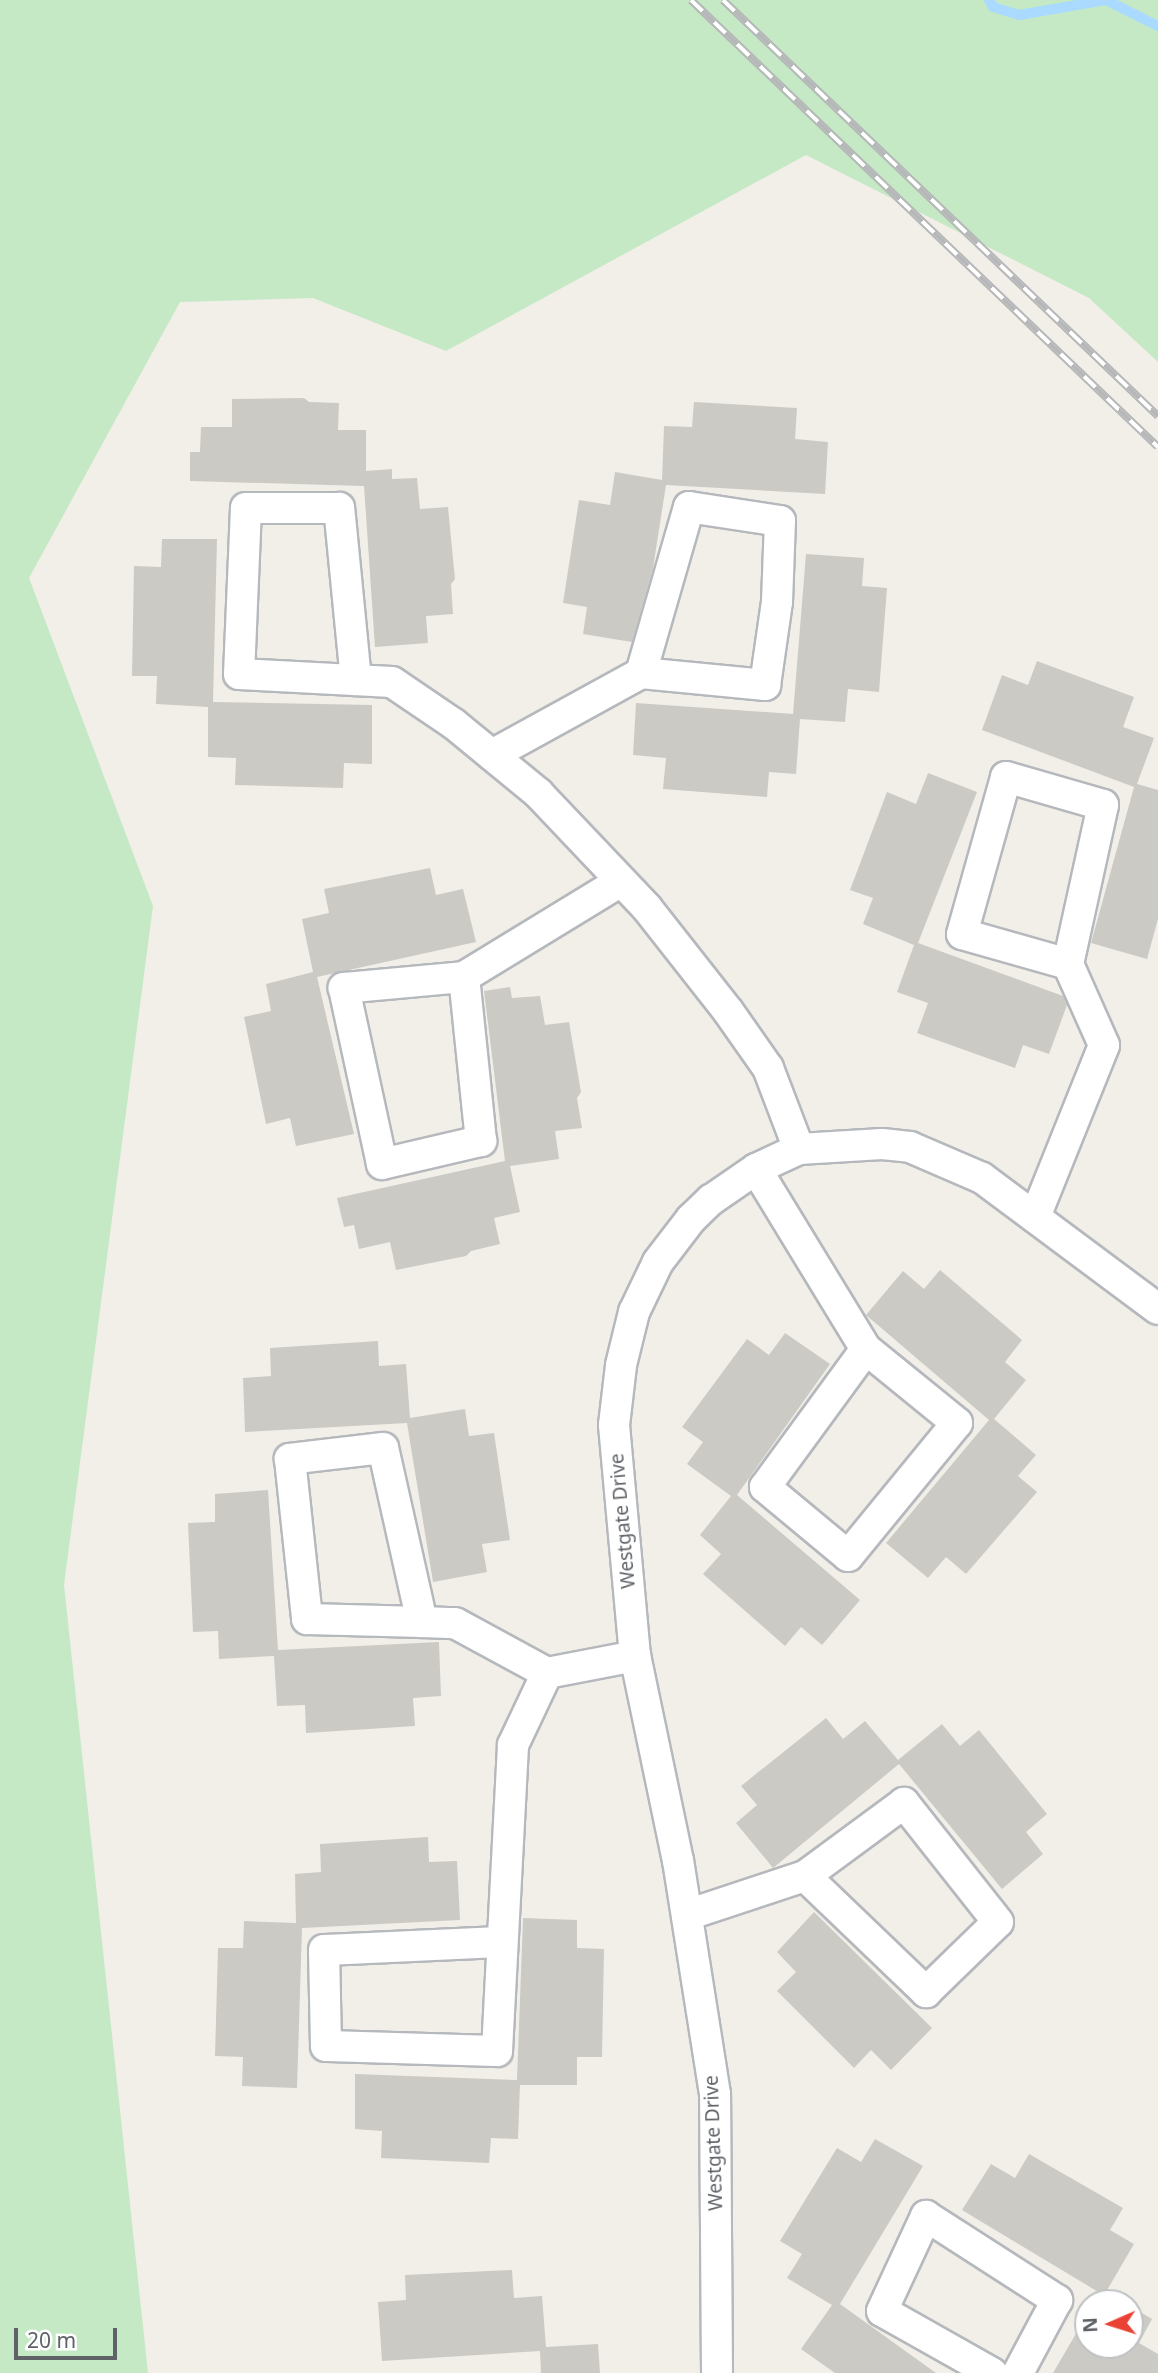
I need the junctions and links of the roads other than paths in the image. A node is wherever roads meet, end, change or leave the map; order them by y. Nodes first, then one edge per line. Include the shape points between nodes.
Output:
1 (641, 673) junction
2 (356, 680) junction
3 (492, 755) junction
4 (621, 881) junction
5 (1068, 964) junction
6 (464, 977) junction
7 (799, 1149) junction
8 (756, 1169) junction
9 (1035, 1217) junction
10 (1158, 1310) edge
11 (866, 1349) junction
12 (422, 1622) junction
13 (635, 1656) junction
14 (547, 1673) junction
15 (805, 1876) junction
16 (687, 1915) junction
17 (501, 1942) junction
18 (717, 2373) edge
19 (992, 2373) edge
20 (1017, 2373) edge

1 - 1 street via 765,685 777,602 780,521 689,507
1 - 3 street
2 - 2 street via 239,674 246,508 339,508
2 - 3 street via 392,682
3 - 4 street via 538,793
4 - 6 street
4 - 7 street via 768,1068
5 - 5 street via 962,934 1006,777 1103,805
5 - 9 street via 1104,1045
6 - 6 street via 481,1141 382,1164 344,988
7 - 8 street, Westgate Drive
7 - 9 street, Westgate Drive via 882,1144 910,1147 982,1178
8 - 11 street
8 - 13 street, Westgate Drive via 711,1200 673,1240 645,1286 626,1338 614,1425
9 - 10 street, Westgate Drive
11 - 11 street via 765,1487 848,1556 957,1423
12 - 12 street via 307,1619 290,1458 383,1448
12 - 14 street via 455,1623
13 - 14 street
13 - 16 street, Westgate Drive
14 - 17 street via 513,1745
15 - 15 street via 926,1992 998,1922 904,1803
15 - 16 street
16 - 18 street, Westgate Drive via 715,2094
17 - 17 street via 497,2051 326,2046 324,1950
19 - 20 street via 881,2311 926,2216 1057,2300

